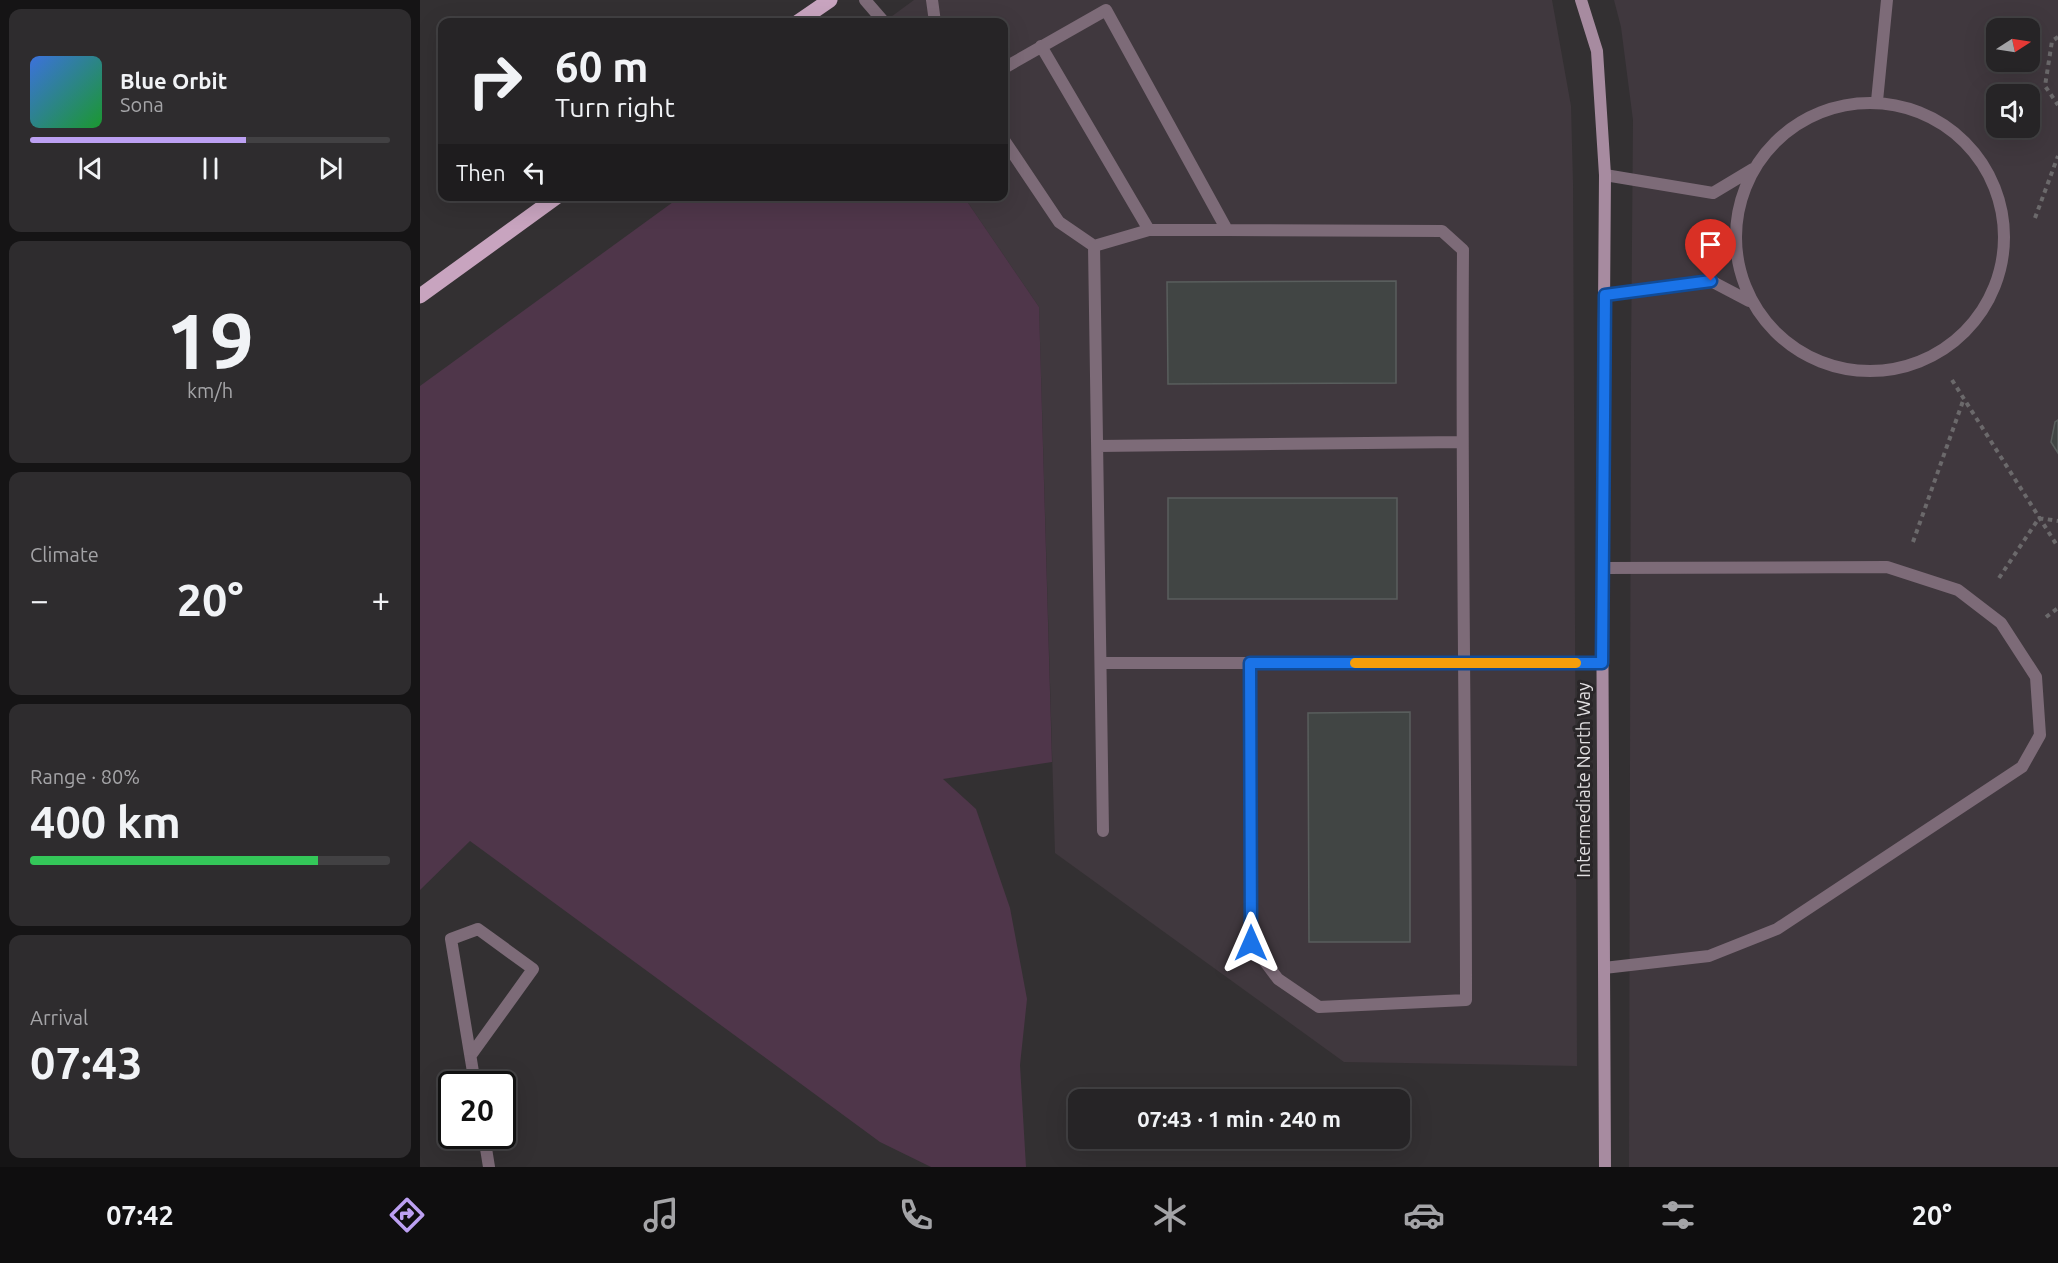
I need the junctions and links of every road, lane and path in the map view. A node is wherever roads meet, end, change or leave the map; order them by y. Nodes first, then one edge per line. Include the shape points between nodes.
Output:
1 (830, 0) edge
2 (865, 0) edge
3 (932, 0) edge
4 (1581, 0) edge
5 (1887, 0) edge
6 (804, 18) edge
7 (881, 18) edge
8 (934, 18) edge
9 (2058, 37) edge
10 (1041, 46) junction
11 (1008, 66) edge
12 (1877, 101) junction
13 (2058, 105) edge
14 (1008, 146) edge
15 (2058, 156) edge
16 (1753, 169) junction
17 (1605, 175) junction
18 (551, 201) edge
19 (2035, 218) dead end
20 (1149, 230) junction
21 (1227, 230) junction
22 (1094, 246) junction
23 (1605, 295) junction
24 (420, 296) edge
25 (1749, 301) junction
26 (1952, 380) dead end
27 (1964, 400) junction
28 (1462, 442) junction
29 (1098, 446) junction
30 (2040, 518) junction
31 (2058, 521) edge
32 (1913, 542) dead end
33 (2058, 547) edge
34 (1602, 568) junction
35 (1999, 578) dead end
36 (2058, 608) edge
37 (2046, 617) dead end
38 (1101, 663) junction
39 (1250, 663) junction
40 (1465, 663) junction
41 (1602, 663) junction
42 (1103, 831) dead end
43 (1604, 968) junction
44 (471, 1055) junction
45 (473, 1071) edge
46 (486, 1149) edge
47 (489, 1167) edge
48 (1605, 1167) edge

1 - 6 main road
2 - 7 street
3 - 8 street
4 - 17 street, Intermediate North Way via 1597,51
5 - 12 street
9 - 13 path via 2052,41 2045,86
10 - 11 street
10 - 20 street
10 - 21 street via 1106,10
12 - 16 street via 1840,105 1806,118 1776,140
12 - 25 street via 1917,110 1953,130 1986,169 1999,196 2006,237 2000,278 1981,315 1953,344 1917,364 1877,372 1836,368 1798,351 1767,324
14 - 22 street via 1059,222
15 - 19 path
16 - 17 street via 1713,193
16 - 25 street via 1738,208 1736,249
17 - 23 street, Intermediate North Way
18 - 24 main road
20 - 21 street
20 - 22 street
21 - 28 street via 1442,231 1449,237 1463,250
22 - 29 street
23 - 25 street via 1711,281
23 - 34 street, Intermediate North Way
26 - 27 path
27 - 30 path
27 - 32 path
28 - 29 street
28 - 40 street
29 - 38 street
30 - 31 path
30 - 33 path
30 - 35 path
34 - 41 street, Intermediate North Way
34 - 43 street via 1887,567 1958,590 2001,623 2036,677 2040,735 2022,766 1777,929 1709,956
36 - 37 path
38 - 39 street
38 - 42 street
39 - 40 street
39 - 40 street via 1251,943 1278,979 1319,1007 1467,1000
40 - 41 street
41 - 43 street, Intermediate North Way
43 - 48 street, Intermediate North Way
44 - 44 street via 451,939 478,929 533,969
44 - 45 street
46 - 47 street

